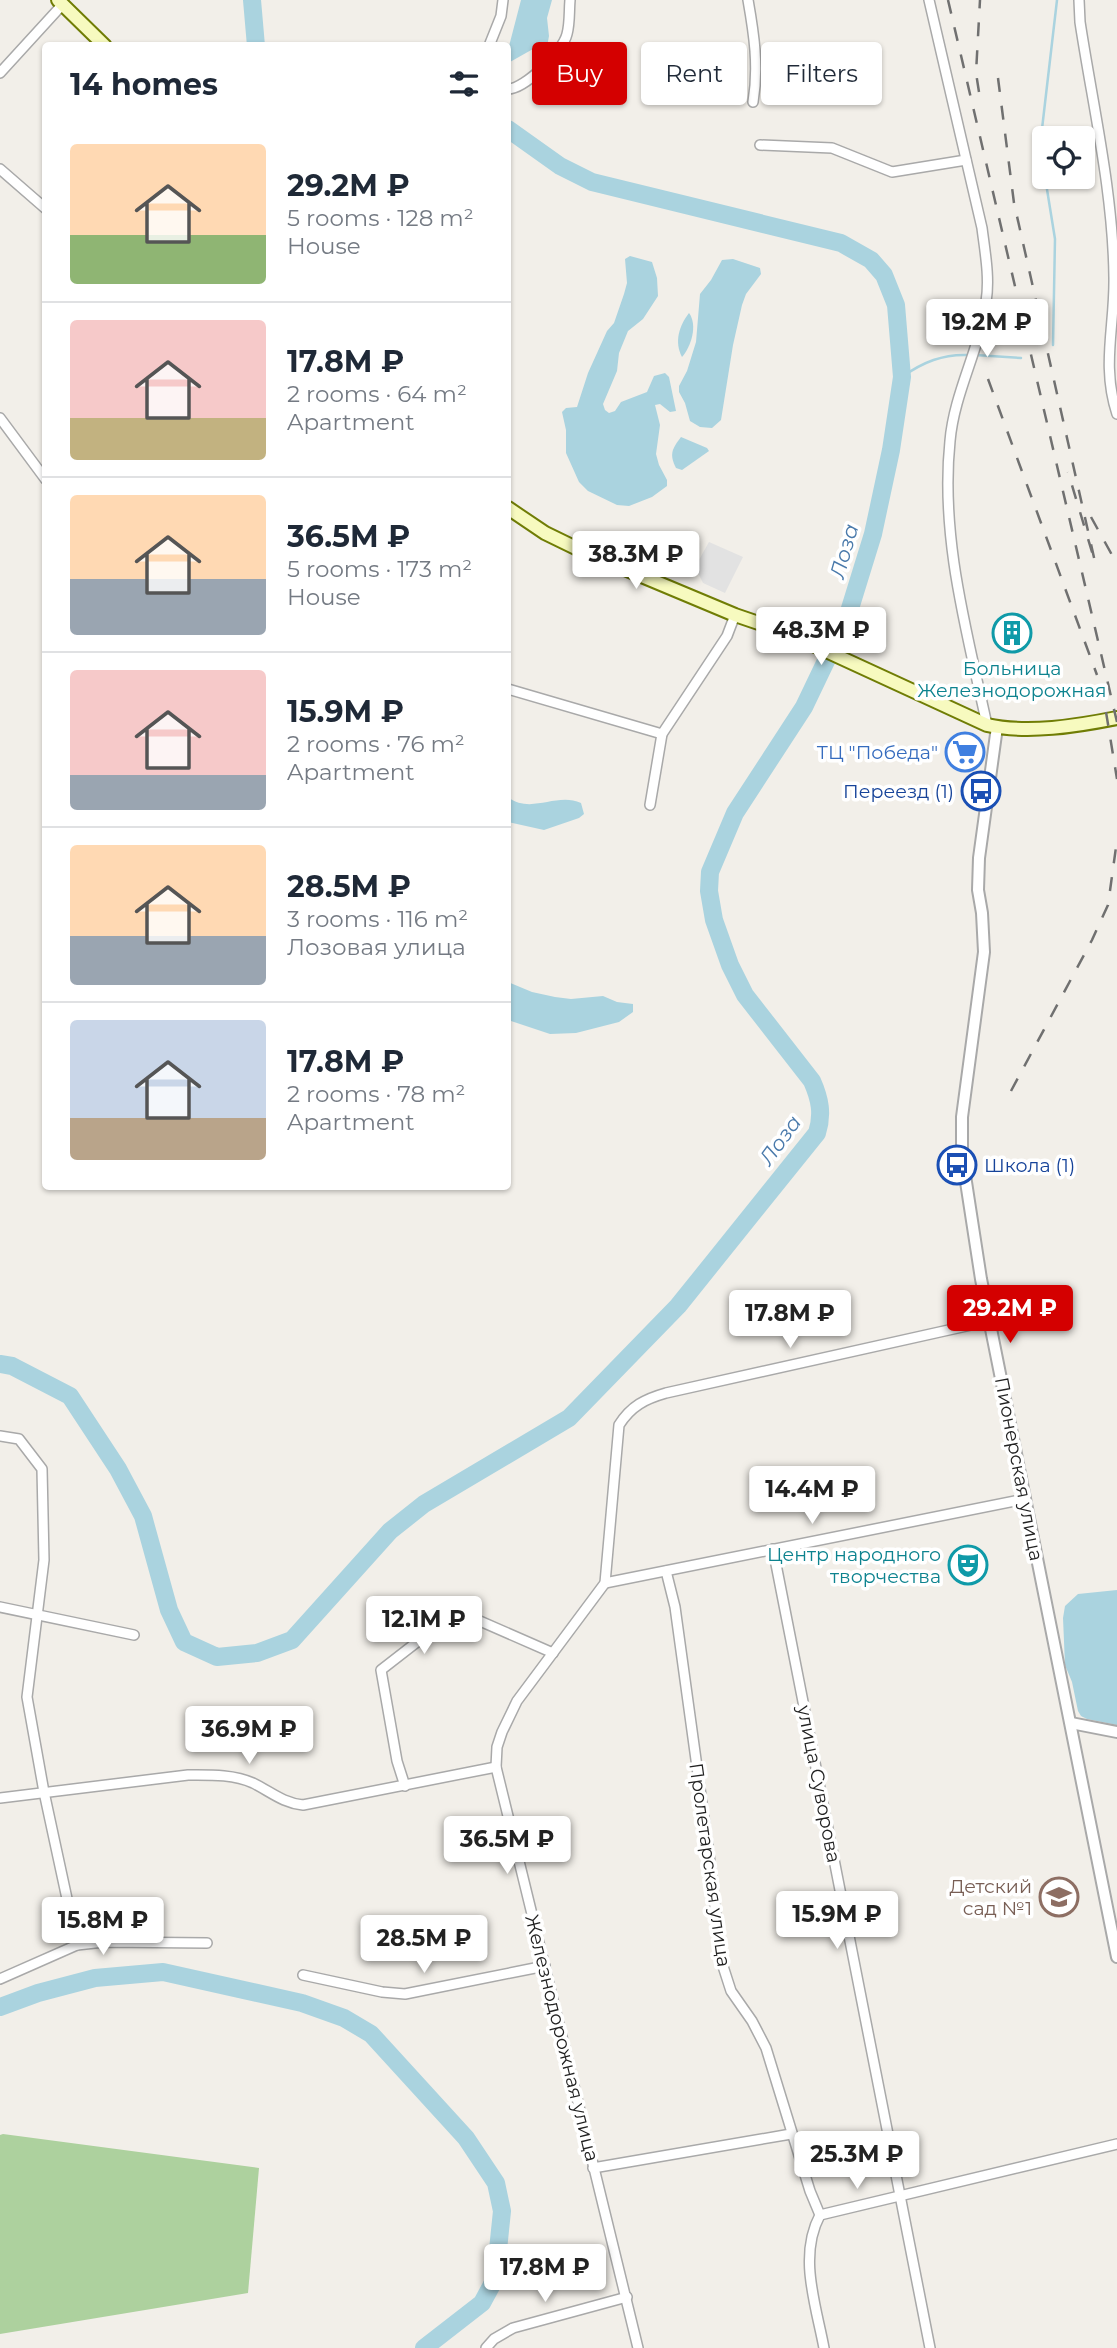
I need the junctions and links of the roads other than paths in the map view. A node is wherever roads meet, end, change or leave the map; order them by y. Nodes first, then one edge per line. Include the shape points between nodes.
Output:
1 (503, 0) edge
2 (570, 0) edge
3 (748, 0) edge
4 (929, 0) edge
5 (1079, 0) edge
6 (61, 2) edge
7 (101, 42) edge
8 (491, 42) edge
9 (0, 73) edge
10 (511, 89) edge
11 (753, 102) dead end
12 (760, 145) dead end
13 (966, 160) junction
14 (0, 169) edge
15 (42, 206) edge
16 (1117, 414) edge
17 (0, 418) edge
18 (42, 475) edge
19 (511, 510) edge
20 (735, 615) junction
21 (511, 690) edge
22 (1117, 718) edge
23 (992, 726) junction
24 (662, 734) junction
25 (650, 805) dead end
26 (989, 1321) junction
27 (0, 1436) edge
28 (1025, 1499) junction
29 (773, 1549) junction
30 (666, 1571) junction
31 (606, 1583) junction
32 (0, 1607) edge
33 (39, 1614) junction
34 (134, 1635) dead end
35 (553, 1653) junction
36 (1071, 1723) junction
37 (1117, 1732) edge
38 (496, 1767) junction
39 (405, 1786) junction
40 (44, 1792) junction
41 (0, 1798) edge
42 (207, 1943) dead end
43 (77, 1945) junction
44 (1117, 1957) edge
45 (545, 1966) junction
46 (303, 1975) dead end
47 (0, 1979) edge
48 (791, 2134) junction
49 (1117, 2144) edge
50 (593, 2168) junction
51 (901, 2196) junction
52 (820, 2215) junction
53 (626, 2297) junction
54 (486, 2348) edge
55 (638, 2348) edge
56 (824, 2348) edge
57 (930, 2348) edge

1 - 8 street
2 - 10 street via 561,47 528,81
3 - 11 street via 756,59
4 - 13 street
5 - 16 street via 1112,237 1108,381
6 - 7 main road
6 - 9 street
12 - 13 street via 832,148 892,172
13 - 23 street via 982,228 987,301 950,438 948,507 953,556
14 - 15 street
17 - 18 street
19 - 20 main road via 582,551
20 - 23 main road via 785,632
20 - 24 street via 727,636
21 - 24 street
22 - 23 main road via 1014,729
23 - 26 street, Пионерская улица via 978,868 983,961 962,1130 967,1200
24 - 25 street
26 - 28 street, Пионерская улица
26 - 31 street via 644,1399 619,1425
27 - 33 street via 19,1439 42,1469 44,1560
28 - 29 street
28 - 36 street, Пионерская улица
29 - 30 street
29 - 51 street, улица Суворова
30 - 31 street
30 - 48 street, Пролетарская улица via 675,1607 721,1960 732,1991 766,2048
31 - 35 street, Железнодорожная улица
32 - 33 street
33 - 34 street
33 - 40 street via 27,1697
35 - 38 street, Железнодорожная улица via 517,1701 497,1747
35 - 39 street via 457,1611 381,1670
36 - 37 street
36 - 44 street, Пионерская улица
38 - 39 street
38 - 45 street, Железнодорожная улица
39 - 40 street via 303,1805 289,1804 252,1783 209,1775
40 - 41 street
40 - 43 street
42 - 43 street
43 - 47 street
45 - 46 street via 405,1993
45 - 50 street, Железнодорожная улица
48 - 50 street
48 - 52 street, Пролетарская улица
49 - 51 street
50 - 53 street, Железнодорожная улица
51 - 52 street
51 - 57 street, улица Суворова
52 - 56 street via 808,2253
53 - 54 street via 513,2328
53 - 55 street, Железнодорожная улица

